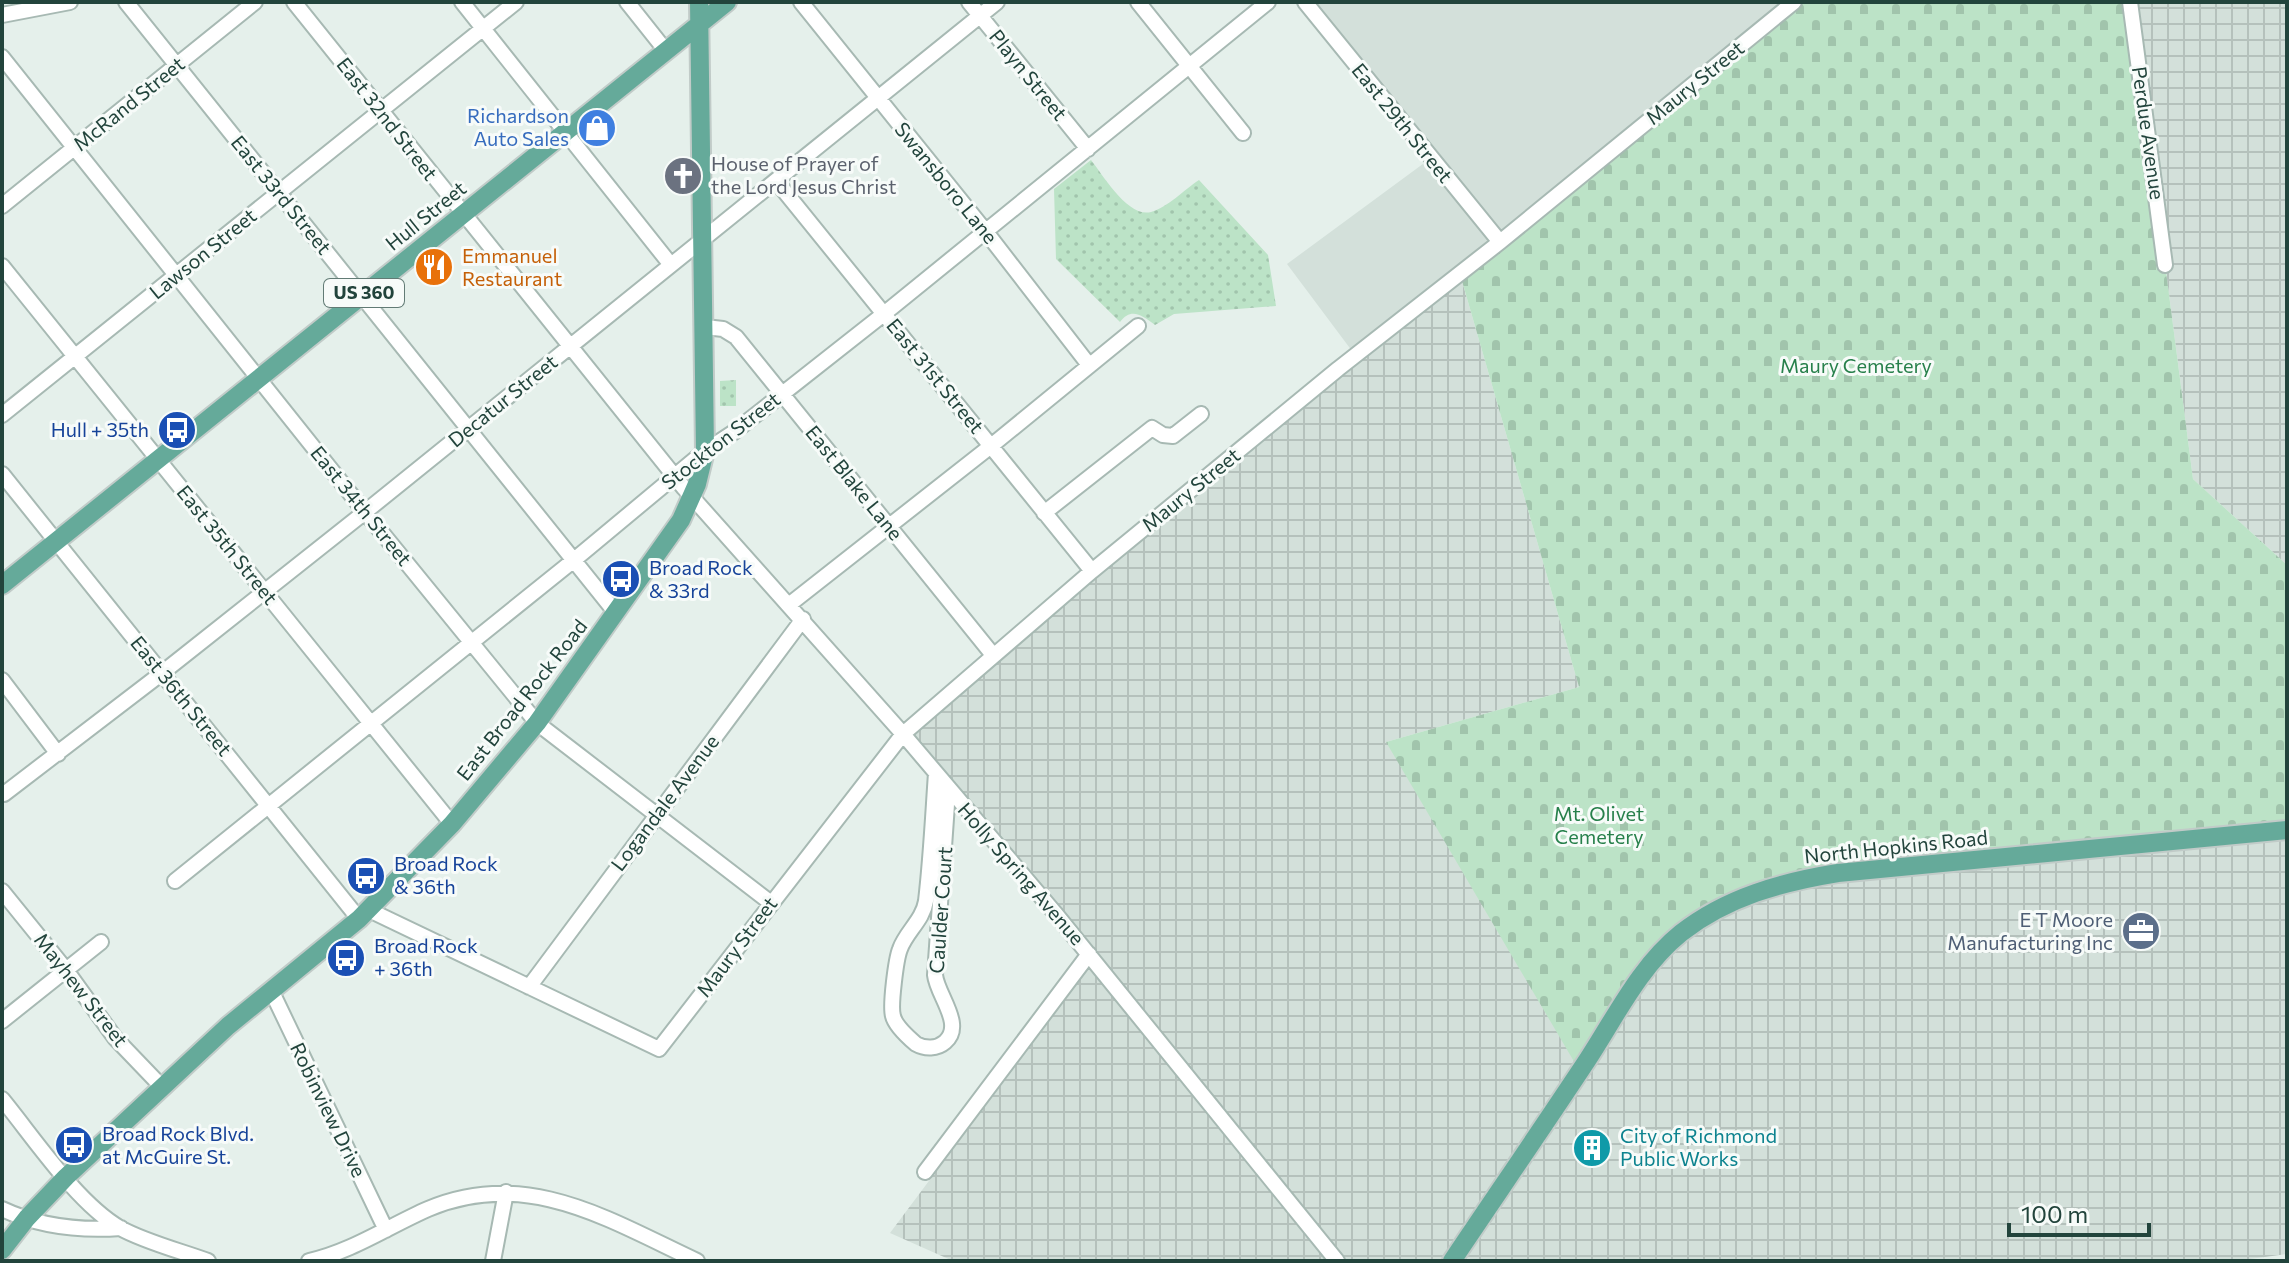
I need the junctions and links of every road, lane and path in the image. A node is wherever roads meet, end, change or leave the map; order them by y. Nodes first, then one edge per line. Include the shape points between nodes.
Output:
1 (70, 2) edge
2 (126, 2) edge
3 (255, 2) edge
4 (294, 2) edge
5 (462, 2) edge
6 (516, 2) edge
7 (627, 2) edge
8 (699, 2) edge
9 (727, 2) edge
10 (801, 2) edge
11 (969, 2) edge
12 (997, 2) edge
13 (1138, 2) edge
14 (1268, 2) edge
15 (1305, 2) edge
16 (1794, 2) edge
17 (2130, 2) edge
18 (2, 15) edge
19 (980, 16) junction
20 (699, 24) junction
21 (483, 29) junction
22 (666, 51) junction
23 (2, 57) edge
24 (1189, 65) junction
25 (176, 66) junction
26 (879, 98) junction
27 (381, 110) junction
28 (564, 133) junction
29 (1243, 133) dead end
30 (75, 148) junction
31 (1088, 149) junction
32 (777, 182) junction
33 (279, 193) junction
34 (2, 206) edge
35 (463, 214) junction
36 (986, 232) junction
37 (703, 239) junction
38 (1500, 242) junction
39 (671, 265) junction
40 (2165, 265) dead end
41 (2, 266) edge
42 (177, 275) junction
43 (361, 296) junction
44 (885, 313) junction
45 (1138, 326) dead end
46 (705, 327) junction
47 (570, 347) junction
48 (75, 357) junction
49 (1089, 365) junction
50 (259, 377) junction
51 (782, 395) junction
52 (1201, 414) dead end
53 (2, 415) edge
54 (468, 428) junction
55 (991, 446) junction
56 (705, 451) junction
57 (158, 459) junction
58 (2, 474) edge
59 (675, 476) junction
60 (692, 497) junction
61 (365, 512) junction
62 (1044, 513) junction
63 (889, 526) junction
64 (56, 541) junction
65 (574, 560) junction
66 (1092, 571) junction
67 (2, 585) edge
68 (265, 592) junction
69 (790, 604) junction
70 (616, 613) junction
71 (803, 619) junction
72 (472, 642) junction
73 (993, 655) junction
74 (162, 673) junction
75 (2, 680) edge
76 (537, 723) junction
77 (371, 724) junction
78 (903, 734) junction
79 (58, 754) junction
80 (936, 773) junction
81 (948, 790) junction
82 (4, 794) dead end
83 (269, 806) junction
84 (656, 815) junction
85 (452, 824) junction
86 (2287, 830) edge
87 (175, 881) dead end
88 (2, 891) edge
89 (771, 903) junction
90 (364, 914) junction
91 (101, 942) dead end
92 (1089, 954) junction
93 (66, 970) junction
94 (529, 987) junction
95 (271, 990) junction
96 (2, 1021) edge
97 (659, 1049) joint
98 (162, 1087) junction
99 (2, 1099) edge
100 (925, 1172) dead end
101 (66, 1177) junction
102 (506, 1192) junction
103 (2, 1209) edge
104 (27, 1218) junction
105 (121, 1228) junction
106 (386, 1230) junction
107 (2, 1250) edge
108 (337, 1256) edge
109 (208, 1261) edge
110 (309, 1261) edge
111 (493, 1261) edge
112 (697, 1261) edge
113 (1337, 1261) edge
114 (1452, 1261) edge

1 - 18 street
2 - 25 street, East 33rd Street
3 - 25 street, McRand Street
4 - 27 street, East 32nd Street
5 - 21 street
6 - 21 street, Lawson Street
7 - 22 street
8 - 20 main road, East Broad Rock Road
9 - 20 main road, Hull Street / US 360
10 - 26 street, Swansboro Lane
11 - 19 street, Playn Street
12 - 19 street, Decatur Street
13 - 24 street
14 - 24 street, Stockton Street
15 - 38 street, East 29th Street
16 - 38 street, Maury Street
17 - 40 street, Perdue Avenue
19 - 26 street, Decatur Street
19 - 31 street, Playn Street
20 - 22 main road, Hull Street / US 360
20 - 37 main road, East Broad Rock Road
21 - 27 street, Lawson Street
21 - 28 street
22 - 28 main road, Hull Street / US 360
23 - 30 street, East 34th Street
24 - 29 street
24 - 31 street, Stockton Street
25 - 30 street, McRand Street
25 - 33 street, East 33rd Street
26 - 32 street, Decatur Street
26 - 36 street, Swansboro Lane
27 - 33 street, Lawson Street
27 - 35 street, East 32nd Street
28 - 35 main road, Hull Street / US 360
28 - 39 street
30 - 34 street, McRand Street
30 - 42 street, East 34th Street
31 - 36 street, Stockton Street
32 - 37 street, Decatur Street
32 - 44 street, East 31st Street
33 - 42 street, Lawson Street
33 - 43 street, East 33rd Street
35 - 43 main road, Hull Street / US 360
35 - 47 street, East 32nd Street
36 - 44 street, Stockton Street
36 - 49 street, Swansboro Lane
37 - 39 street, Decatur Street
37 - 46 main road, East Broad Rock Road
38 - 66 street, Maury Street
39 - 47 street, Decatur Street
41 - 48 street, East 35th Street
42 - 48 street, Lawson Street
42 - 50 street, East 34th Street
43 - 50 main road, Hull Street / US 360
43 - 54 street, East 33rd Street
44 - 51 street, Stockton Street
44 - 55 street, East 31st Street
45 - 49 street
46 - 51 street, East Blake Lane via 736,337
46 - 56 main road, East Broad Rock Road
47 - 54 street, Decatur Street
47 - 59 street, East 32nd Street
48 - 53 street, Lawson Street
48 - 57 street, East 35th Street
49 - 55 street
50 - 57 main road, Hull Street / US 360
50 - 61 street, East 34th Street
51 - 56 street, Stockton Street
51 - 63 street, East Blake Lane
52 - 62 street via 1173,436 1152,428
54 - 61 street, Decatur Street
54 - 65 street, East 33rd Street
55 - 62 street, East 31st Street
55 - 63 street
56 - 59 street, Stockton Street
56 - 60 main road, East Broad Rock Road
57 - 64 main road, Hull Street / US 360
57 - 68 street, East 35th Street
58 - 64 street, East 36th Street
59 - 60 street, East 32nd Street
59 - 65 street, Stockton Street
60 - 69 street, Holly Spring Avenue
60 - 70 main road, East Broad Rock Road
61 - 68 street, Decatur Street
61 - 72 street, East 34th Street
62 - 66 street, East 31st Street
63 - 69 street
63 - 73 street, East Blake Lane
64 - 67 main road, Hull Street / US 360
64 - 74 street, East 36th Street
65 - 70 street, East 33rd Street
65 - 72 street, Stockton Street
66 - 73 street, Maury Street
68 - 74 street, Decatur Street
68 - 77 street, East 35th Street
69 - 71 street, Holly Spring Avenue
70 - 76 main road, East Broad Rock Road
71 - 78 street, Holly Spring Avenue
71 - 84 street, Logandale Avenue
72 - 76 street, East 34th Street
72 - 77 street, Stockton Street
73 - 78 street, Maury Street
74 - 79 street, Decatur Street
74 - 83 street, East 36th Street
75 - 79 street
76 - 84 street, East 34th Street
76 - 85 main road, East Broad Rock Road
77 - 83 street, Stockton Street
77 - 85 street, East 35th Street
78 - 80 street, Holly Spring Avenue
78 - 89 street, Maury Street
79 - 82 street, Decatur Street
80 - 81 street, Holly Spring Avenue
80 - 81 street, Caulder Court via 926,901 900,949 892,1009 895,1021 926,1048 946,1041 952,1029 935,975
81 - 92 street, Holly Spring Avenue
83 - 87 street, Stockton Street
83 - 90 street, East 36th Street
84 - 89 street, East 34th Street
84 - 94 street, Logandale Avenue
85 - 90 main road, East Broad Rock Road
86 - 114 main road, North Hopkins Road via 1838,873 1735,900 1682,932 1650,965
88 - 93 street, Mayhew Street
89 - 97 street, Maury Street
90 - 94 street, East 36th Street
90 - 95 main road, East Broad Rock Road
91 - 93 street
92 - 100 street
92 - 113 street, Holly Spring Avenue
93 - 96 street
93 - 98 street, Mayhew Street via 115,1038
94 - 97 street, East 36th Street
95 - 98 main road, East Broad Rock Road
95 - 106 street, Robinview Drive
98 - 101 main road, East Broad Rock Road
99 - 101 street
101 - 104 main road, East Broad Rock Road
101 - 105 street
102 - 106 street via 450,1202
102 - 111 street
102 - 112 street via 595,1213
103 - 104 street
104 - 105 street via 79,1230
104 - 107 main road, East Broad Rock Road
105 - 109 street
106 - 108 street
108 - 110 street

